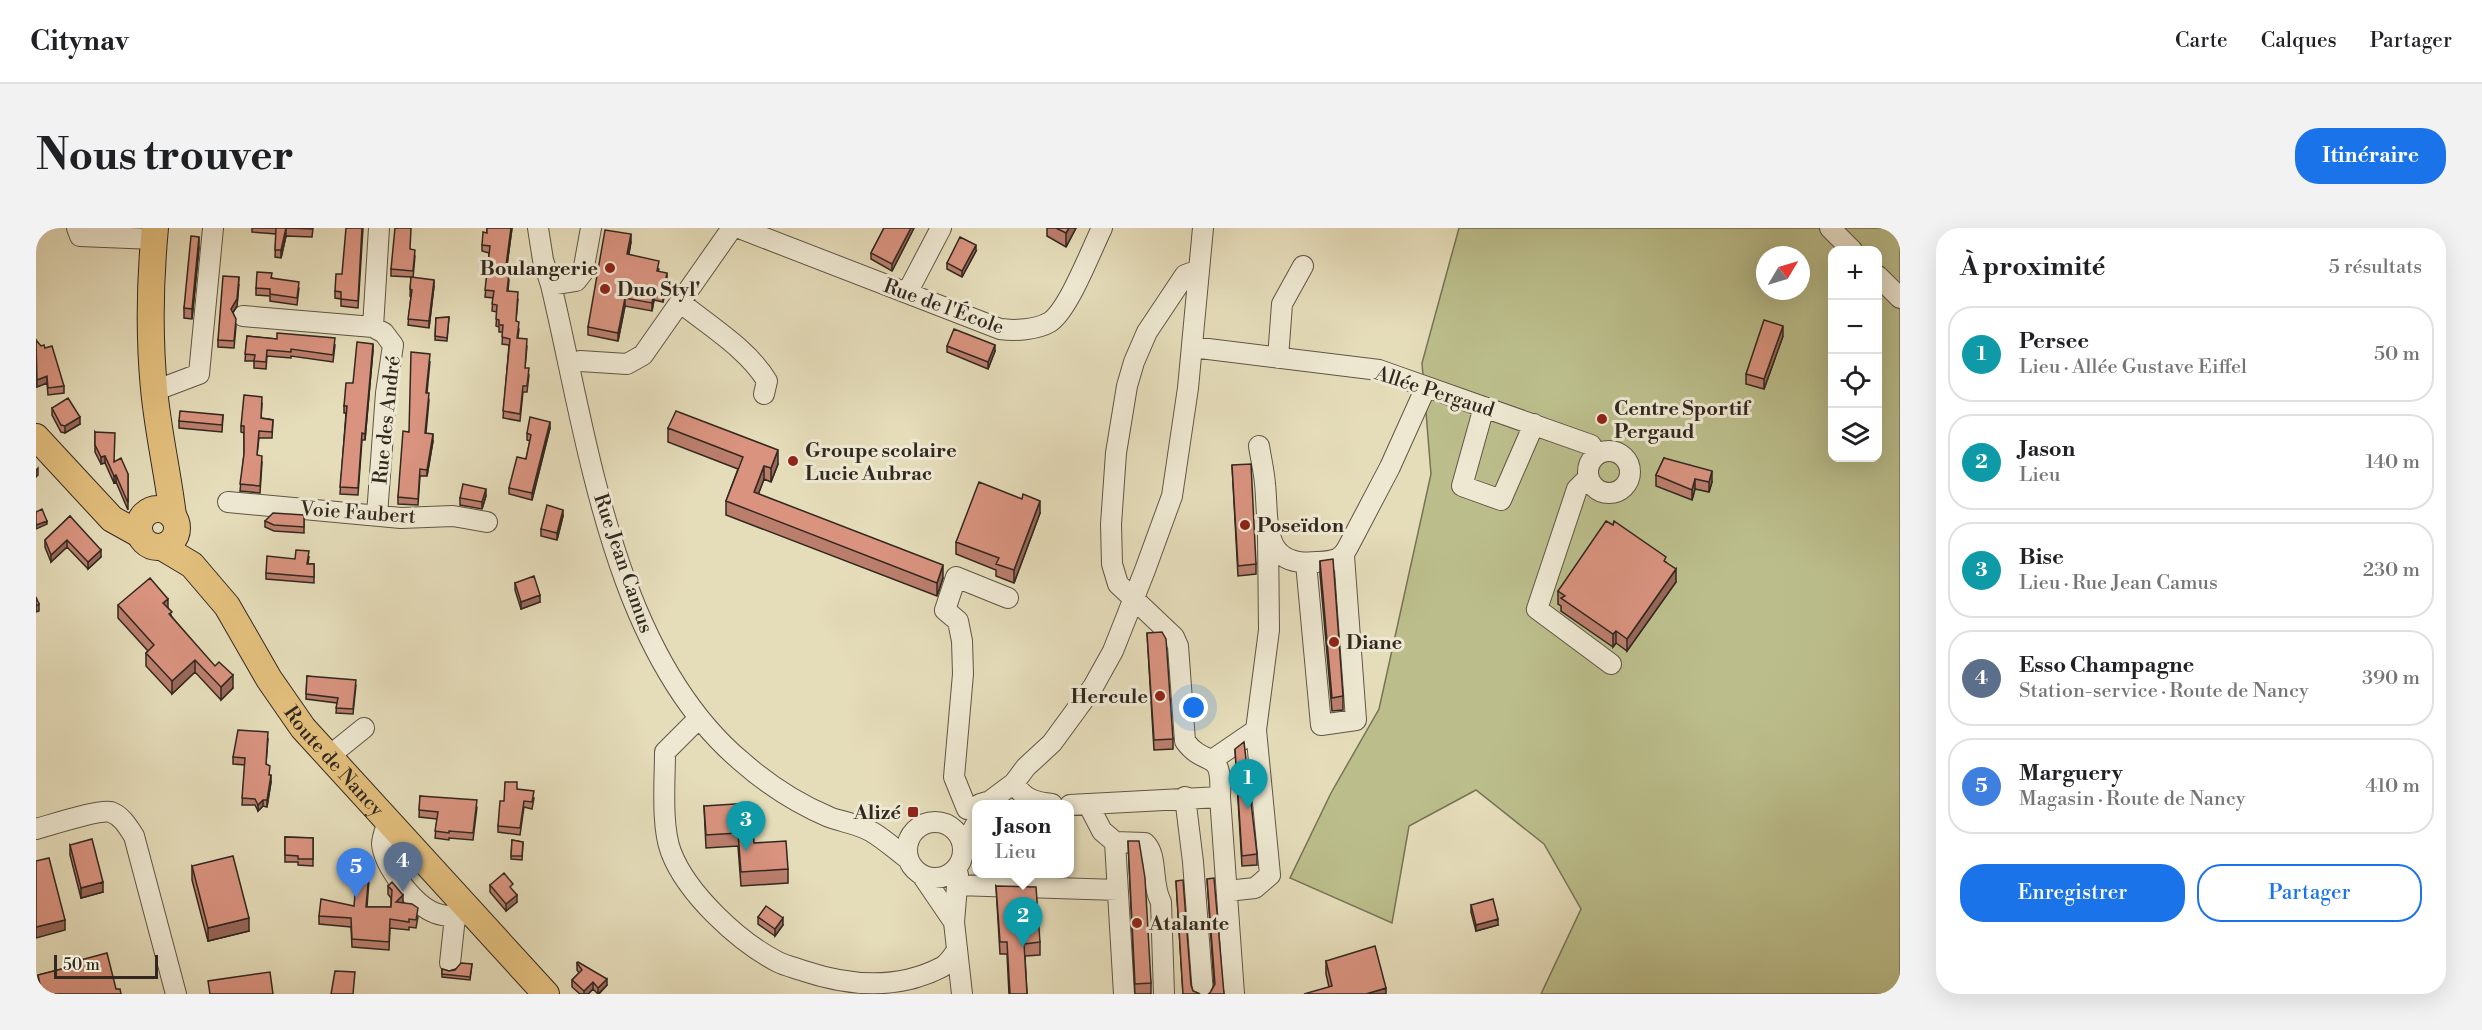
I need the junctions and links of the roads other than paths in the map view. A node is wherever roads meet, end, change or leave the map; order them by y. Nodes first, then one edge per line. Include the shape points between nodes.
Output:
1 (77, 228) edge
2 (213, 228) edge
3 (379, 228) edge
4 (538, 228) edge
5 (591, 228) edge
6 (732, 228) edge
7 (739, 228) edge
8 (941, 228) edge
9 (1102, 228) edge
10 (1203, 228) edge
11 (1830, 228) edge
12 (154, 234) edge
13 (1848, 246) edge
14 (1303, 266) dead end
15 (1199, 270) junction
16 (1882, 280) edge
17 (551, 285) junction
18 (907, 293) junction
19 (1900, 298) edge
20 (680, 302) junction
21 (243, 316) dead end
22 (373, 327) junction
23 (1192, 348) junction
24 (1278, 358) junction
25 (570, 365) junction
26 (1426, 387) junction
27 (154, 391) junction
28 (764, 394) dead end
29 (1484, 407) junction
30 (1543, 428) junction
31 (36, 437) edge
32 (1259, 446) dead end
33 (1596, 454) junction
34 (1588, 478) junction
35 (228, 502) dead end
36 (377, 515) junction
37 (487, 522) dead end
38 (158, 526) junction
39 (1268, 535) junction
40 (1344, 556) junction
41 (1305, 563) junction
42 (1008, 598) dead end
43 (1133, 598) junction
44 (1611, 664) dead end
45 (698, 719) junction
46 (364, 728) dead end
47 (1256, 730) junction
48 (328, 757) junction
49 (1212, 760) junction
50 (1014, 783) junction
51 (1185, 797) junction
52 (1220, 797) junction
53 (973, 800) edge
54 (991, 800) edge
55 (1030, 800) edge
56 (1079, 804) edge
57 (972, 811) edge
58 (926, 825) junction
59 (36, 829) edge
60 (871, 831) junction
61 (972, 831) edge
62 (1115, 842) junction
63 (908, 859) junction
64 (960, 866) junction
65 (972, 870) edge
66 (922, 875) junction
67 (1008, 880) edge
68 (1118, 890) junction
69 (1227, 891) junction
70 (464, 915) junction
71 (954, 922) junction
72 (957, 950) junction
73 (450, 963) dead end
74 (176, 994) edge
75 (546, 994) edge
76 (962, 994) edge
77 (1124, 994) edge
78 (1164, 994) edge
79 (1203, 994) edge
80 (1234, 994) edge

1 - 12 street via 80,236
2 - 27 street via 200,374
3 - 22 street, Rue des André
4 - 17 street, Rue Jean Camus
5 - 17 street via 583,272 576,281
6 - 20 street
7 - 18 street, Rue de l'École
8 - 18 street
9 - 18 street, Rue de l'École via 1062,310 1036,327 1000,329
10 - 15 street
11 - 13 street
12 - 27 main road
14 - 24 street via 1282,304
15 - 23 street
15 - 43 street via 1185,275 1147,332 1126,386 1116,453 1112,564 1118,584
16 - 19 street
17 - 25 street, Rue Jean Camus
20 - 25 street via 643,355 627,364 580,361
20 - 28 street via 763,374 767,381
21 - 22 street
22 - 36 street, Rue des André via 393,345
23 - 24 street, Allée Pergaud
23 - 43 street via 1172,496
24 - 26 street, Allée Pergaud via 1379,370
25 - 45 street, Rue Jean Camus via 594,476 619,559 655,648
26 - 29 street, Allée Pergaud
26 - 40 street
27 - 38 main road via 168,470
29 - 30 street, Allée Pergaud
29 - 30 street via 1462,486 1502,500
30 - 33 street, Allée Pergaud via 1591,445
31 - 38 main road, Route de Nancy via 100,507
32 - 39 street
33 - 34 street via 1589,462
33 - 34 street via 1619,453 1628,463 1629,478 1622,490 1607,494 1596,489
34 - 44 street via 1577,489 1537,609
35 - 36 street, Voie Faubert
36 - 37 street, Voie Faubert via 453,516
38 - 48 main road, Route de Nancy via 227,606 284,704
39 - 41 street via 1283,555
39 - 47 street via 1269,630
40 - 41 street
40 - 41 street via 1356,720 1322,725
42 - 53 street via 956,577 945,610 958,621 962,641 954,777
43 - 49 street via 1174,637 1178,646 1185,741
43 - 50 street via 1113,651 1093,687 1052,743
45 - 60 street, Rue Jean Camus via 742,763 783,792 828,817
45 - 72 street via 665,752 665,811 671,851 691,887 740,936 779,963 859,984 876,985 944,966
46 - 48 street
47 - 49 street
47 - 69 street via 1269,875 1255,888
48 - 70 main road, Route de Nancy via 388,821
49 - 52 street via 1221,775
50 - 54 street
50 - 55 street
51 - 52 street
51 - 56 street
51 - 79 street
52 - 69 street
56 - 62 street
57 - 58 street, Rue Jean Camus
58 - 60 street, Rue Jean Camus
58 - 63 street via 910,836
58 - 64 street via 951,827 961,840
59 - 74 street via 104,811 125,823 134,836
60 - 63 street, Rue Jean Camus
61 - 64 street
62 - 68 street
62 - 78 street via 1145,843 1152,854 1155,891 1161,902
63 - 66 street
64 - 65 street
64 - 66 street via 942,878
64 - 71 street
66 - 71 street
67 - 68 street
68 - 77 street
69 - 80 street
70 - 73 street
70 - 75 main road, Route de Nancy
71 - 72 street
72 - 76 street

